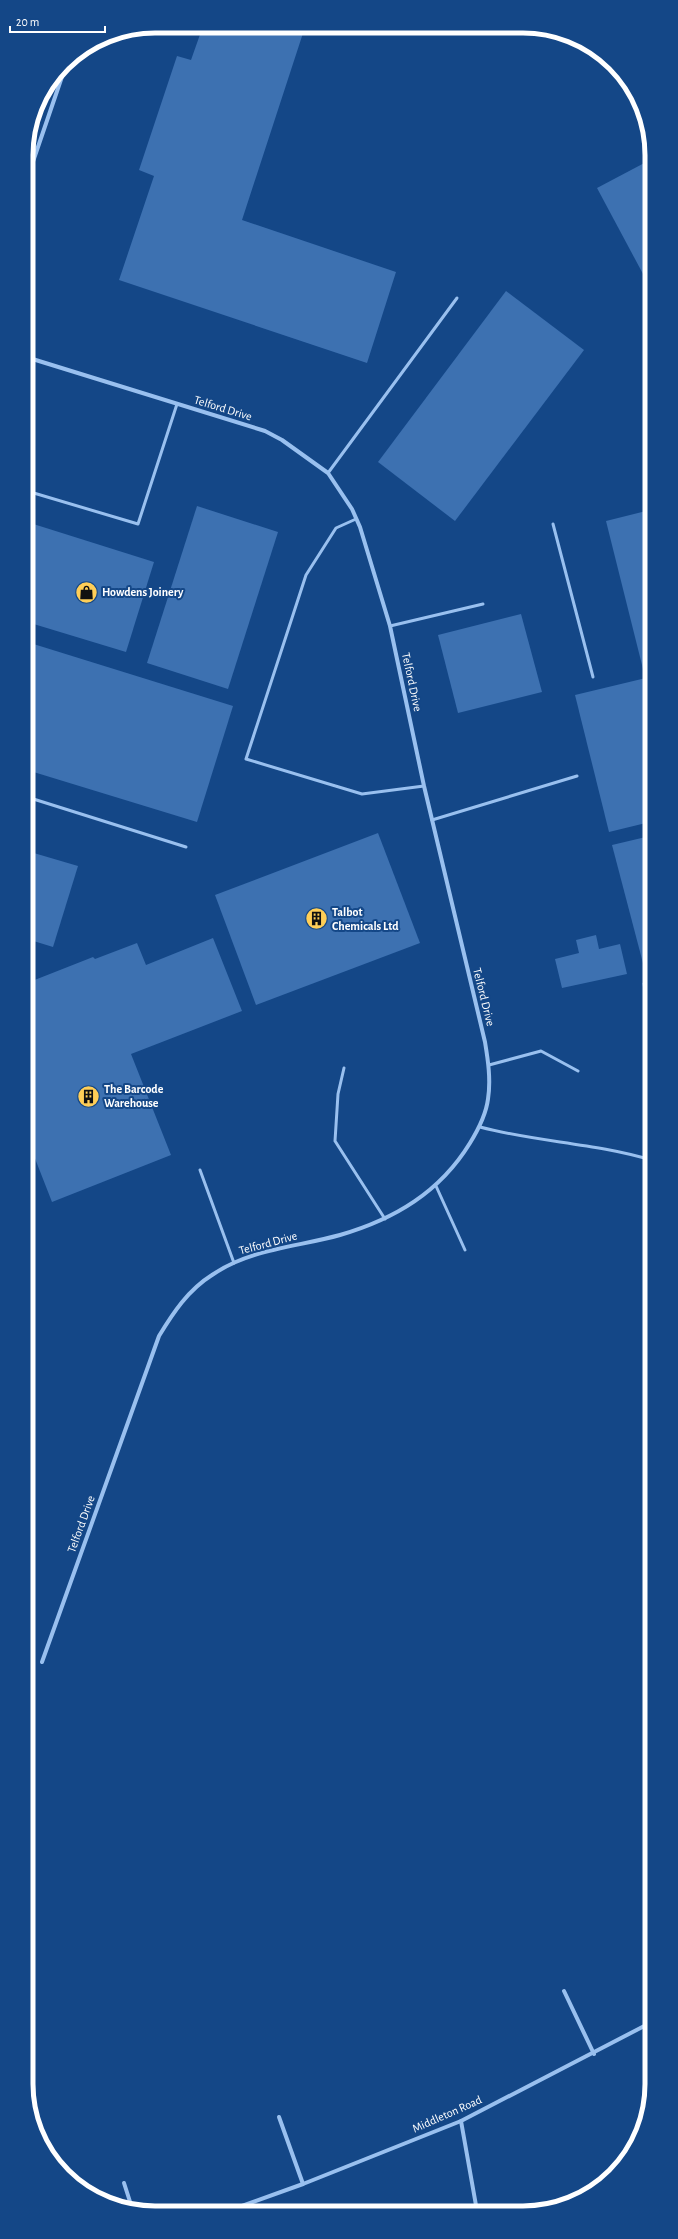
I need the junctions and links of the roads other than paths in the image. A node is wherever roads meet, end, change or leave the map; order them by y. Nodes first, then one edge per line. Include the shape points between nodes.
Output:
1 (62, 77) edge
2 (33, 152) edge
3 (36, 153) junction
4 (33, 162) edge
5 (457, 298) dead end
6 (33, 359) edge
7 (177, 404) junction
8 (328, 473) junction
9 (33, 493) edge
10 (356, 519) junction
11 (553, 524) dead end
12 (483, 604) dead end
13 (390, 626) junction
14 (593, 677) dead end
15 (577, 776) dead end
16 (424, 786) junction
17 (33, 799) edge
18 (432, 820) junction
19 (186, 847) dead end
20 (488, 1065) junction
21 (344, 1068) dead end
22 (578, 1071) dead end
23 (480, 1127) junction
24 (645, 1159) edge
25 (200, 1170) dead end
26 (436, 1186) junction
27 (385, 1219) junction
28 (465, 1250) dead end
29 (234, 1263) junction
30 (42, 1662) dead end
31 (564, 1991) dead end
32 (645, 2026) edge
33 (594, 2054) junction
34 (279, 2117) dead end
35 (461, 2122) junction
36 (124, 2183) dead end
37 (303, 2184) junction
38 (131, 2204) edge
39 (242, 2206) edge
40 (476, 2206) edge

1 - 3 street
2 - 3 lane
3 - 4 street
5 - 8 lane
6 - 7 street, Telford Drive
7 - 8 street, Telford Drive via 264,431 282,440
7 - 9 lane via 138,524
8 - 10 street, Telford Drive
10 - 13 street, Telford Drive
10 - 16 lane via 336,528 306,575 246,759 362,794
11 - 14 lane
12 - 13 lane
13 - 16 street, Telford Drive
15 - 18 lane
16 - 18 street, Telford Drive
17 - 19 lane
18 - 20 street, Telford Drive via 485,1042
20 - 22 lane via 541,1051
20 - 23 street, Telford Drive via 488,1099
21 - 27 lane via 338,1094 335,1141
23 - 24 lane
23 - 26 street, Telford Drive via 461,1157
25 - 29 lane
26 - 27 street, Telford Drive
26 - 28 lane
27 - 29 street, Telford Drive via 341,1234 256,1254
29 - 30 street, Telford Drive via 211,1275 191,1292 172,1313 159,1336
31 - 33 street
32 - 33 street, Middleton Road
33 - 35 street, Middleton Road
34 - 37 street
35 - 37 street, Middleton Road
35 - 40 street
36 - 38 street
37 - 39 street, Middleton Road

